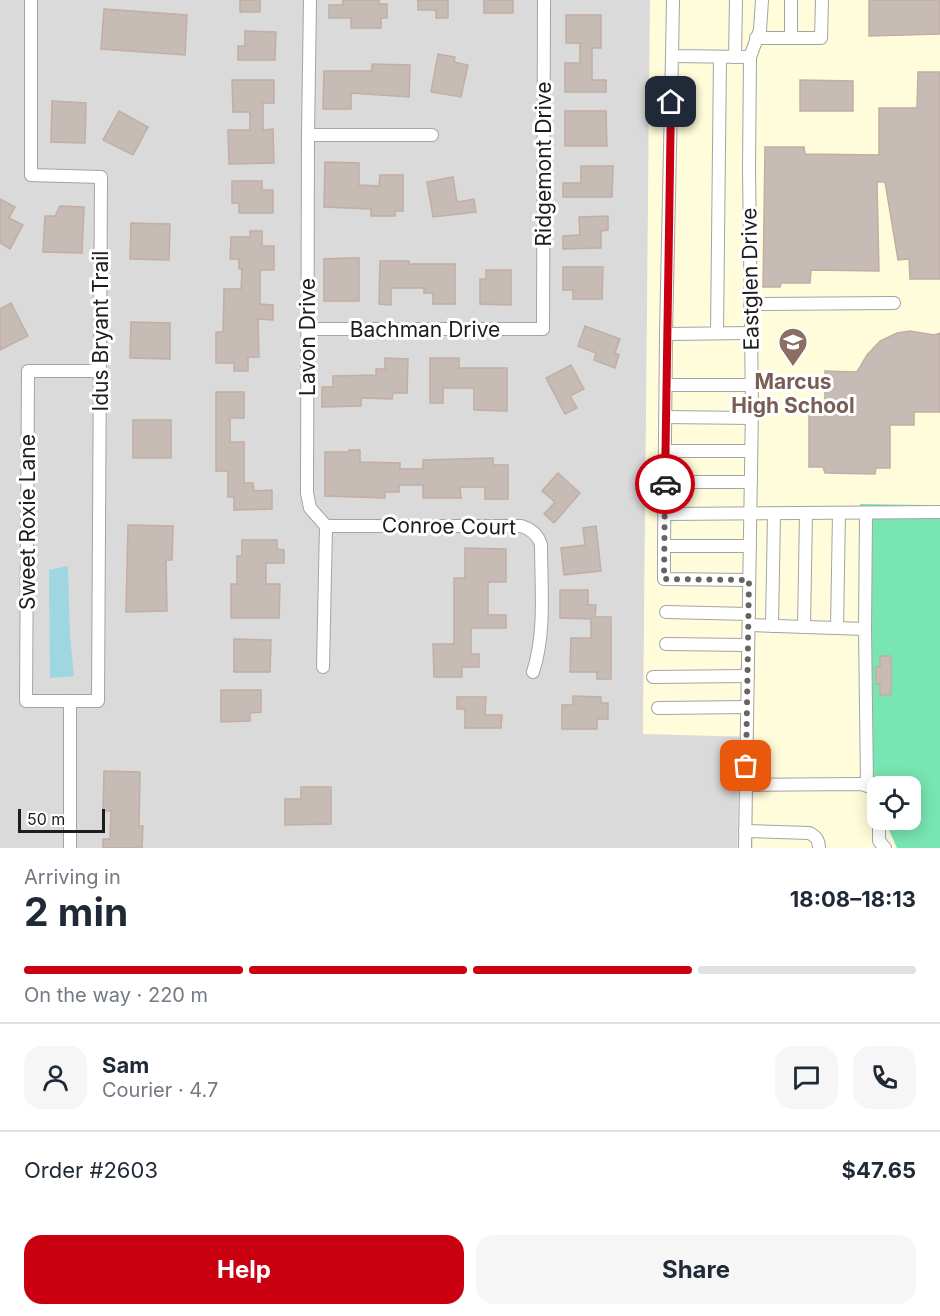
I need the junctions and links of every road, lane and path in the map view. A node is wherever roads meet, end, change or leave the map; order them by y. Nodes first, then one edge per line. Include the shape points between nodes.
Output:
1 (31, 0) edge
2 (310, 0) edge
3 (544, 0) edge
4 (673, 0) edge
5 (736, 0) edge
6 (762, 0) edge
7 (791, 0) edge
8 (822, 0) edge
9 (756, 38) junction
10 (790, 38) junction
11 (672, 56) junction
12 (720, 57) junction
13 (735, 57) junction
14 (750, 57) junction
15 (308, 135) junction
16 (432, 135) dead end
17 (894, 303) dead end
18 (750, 304) junction
19 (307, 329) junction
20 (543, 329) joint
21 (717, 333) junction
22 (751, 333) junction
23 (666, 334) junction
24 (99, 371) junction
25 (666, 385) junction
26 (752, 385) junction
27 (666, 417) junction
28 (752, 417) junction
29 (665, 451) junction
30 (751, 451) junction
31 (665, 482) junction
32 (751, 482) junction
33 (940, 512) edge
34 (806, 513) junction
35 (839, 513) junction
36 (866, 513) junction
37 (665, 514) junction
38 (750, 514) junction
39 (774, 514) junction
40 (326, 526) junction
41 (664, 546) junction
42 (750, 546) junction
43 (749, 580) junction
44 (666, 612) dead end
45 (749, 619) junction
46 (772, 626) junction
47 (804, 627) junction
48 (837, 628) junction
49 (865, 629) junction
50 (666, 644) dead end
51 (748, 645) junction
52 (323, 667) dead end
53 (533, 672) dead end
54 (748, 676) junction
55 (653, 677) dead end
56 (70, 701) junction
57 (747, 707) junction
58 (658, 708) dead end
59 (871, 776) edge
60 (746, 785) junction
61 (867, 789) edge
62 (879, 830) edge
63 (745, 831) junction
64 (70, 848) edge
65 (745, 848) edge
66 (819, 848) edge
67 (885, 848) edge

1 - 24 street, Idus Bryant Trail via 31,175 101,177
2 - 15 street, Lavon Drive
3 - 20 street, Ridgemont Drive
4 - 11 street
5 - 13 street
6 - 9 street, Eastglen Drive
7 - 10 street
8 - 10 street via 821,38
9 - 10 street
9 - 14 street, Eastglen Drive
11 - 12 street
11 - 23 street
12 - 13 street
12 - 21 street
13 - 14 street
14 - 18 street, Eastglen Drive
15 - 16 street
15 - 19 street, Lavon Drive
17 - 18 street
18 - 22 street, Eastglen Drive
19 - 20 street, Bachman Drive
19 - 40 street, Lavon Drive via 307,493 310,508
21 - 22 street
21 - 23 street
22 - 26 street, Eastglen Drive
23 - 25 street
24 - 56 street, Idus Bryant Trail via 98,701
24 - 56 street, Sweet Roxie Lane via 28,371 26,701
25 - 26 street
25 - 27 street
26 - 28 street, Eastglen Drive
27 - 28 street
27 - 29 street
28 - 30 street, Eastglen Drive
29 - 30 street
29 - 31 street
30 - 32 street, Eastglen Drive
31 - 32 street
31 - 37 street
32 - 38 street, Eastglen Drive
33 - 36 street
34 - 35 street
34 - 39 street
34 - 47 street
35 - 36 street
35 - 48 street
36 - 49 street
37 - 38 street
37 - 41 street
38 - 39 street
38 - 42 street, Eastglen Drive
39 - 46 street
40 - 52 street
40 - 53 street, Conroe Court via 528,528 542,544 540,636
41 - 42 street
41 - 43 street via 664,579
42 - 43 street, Eastglen Drive
43 - 45 street, Eastglen Drive
44 - 45 street
45 - 46 street
45 - 51 street, Eastglen Drive
46 - 47 street
47 - 48 street
48 - 49 street
49 - 59 street
50 - 51 street
51 - 54 street, Eastglen Drive
54 - 55 street
54 - 57 street, Eastglen Drive
56 - 64 street
57 - 58 street
57 - 60 street, Eastglen Drive
60 - 61 street
60 - 63 street, Eastglen Drive
62 - 67 street via 879,841
63 - 65 street, Eastglen Drive
63 - 66 street via 809,832

